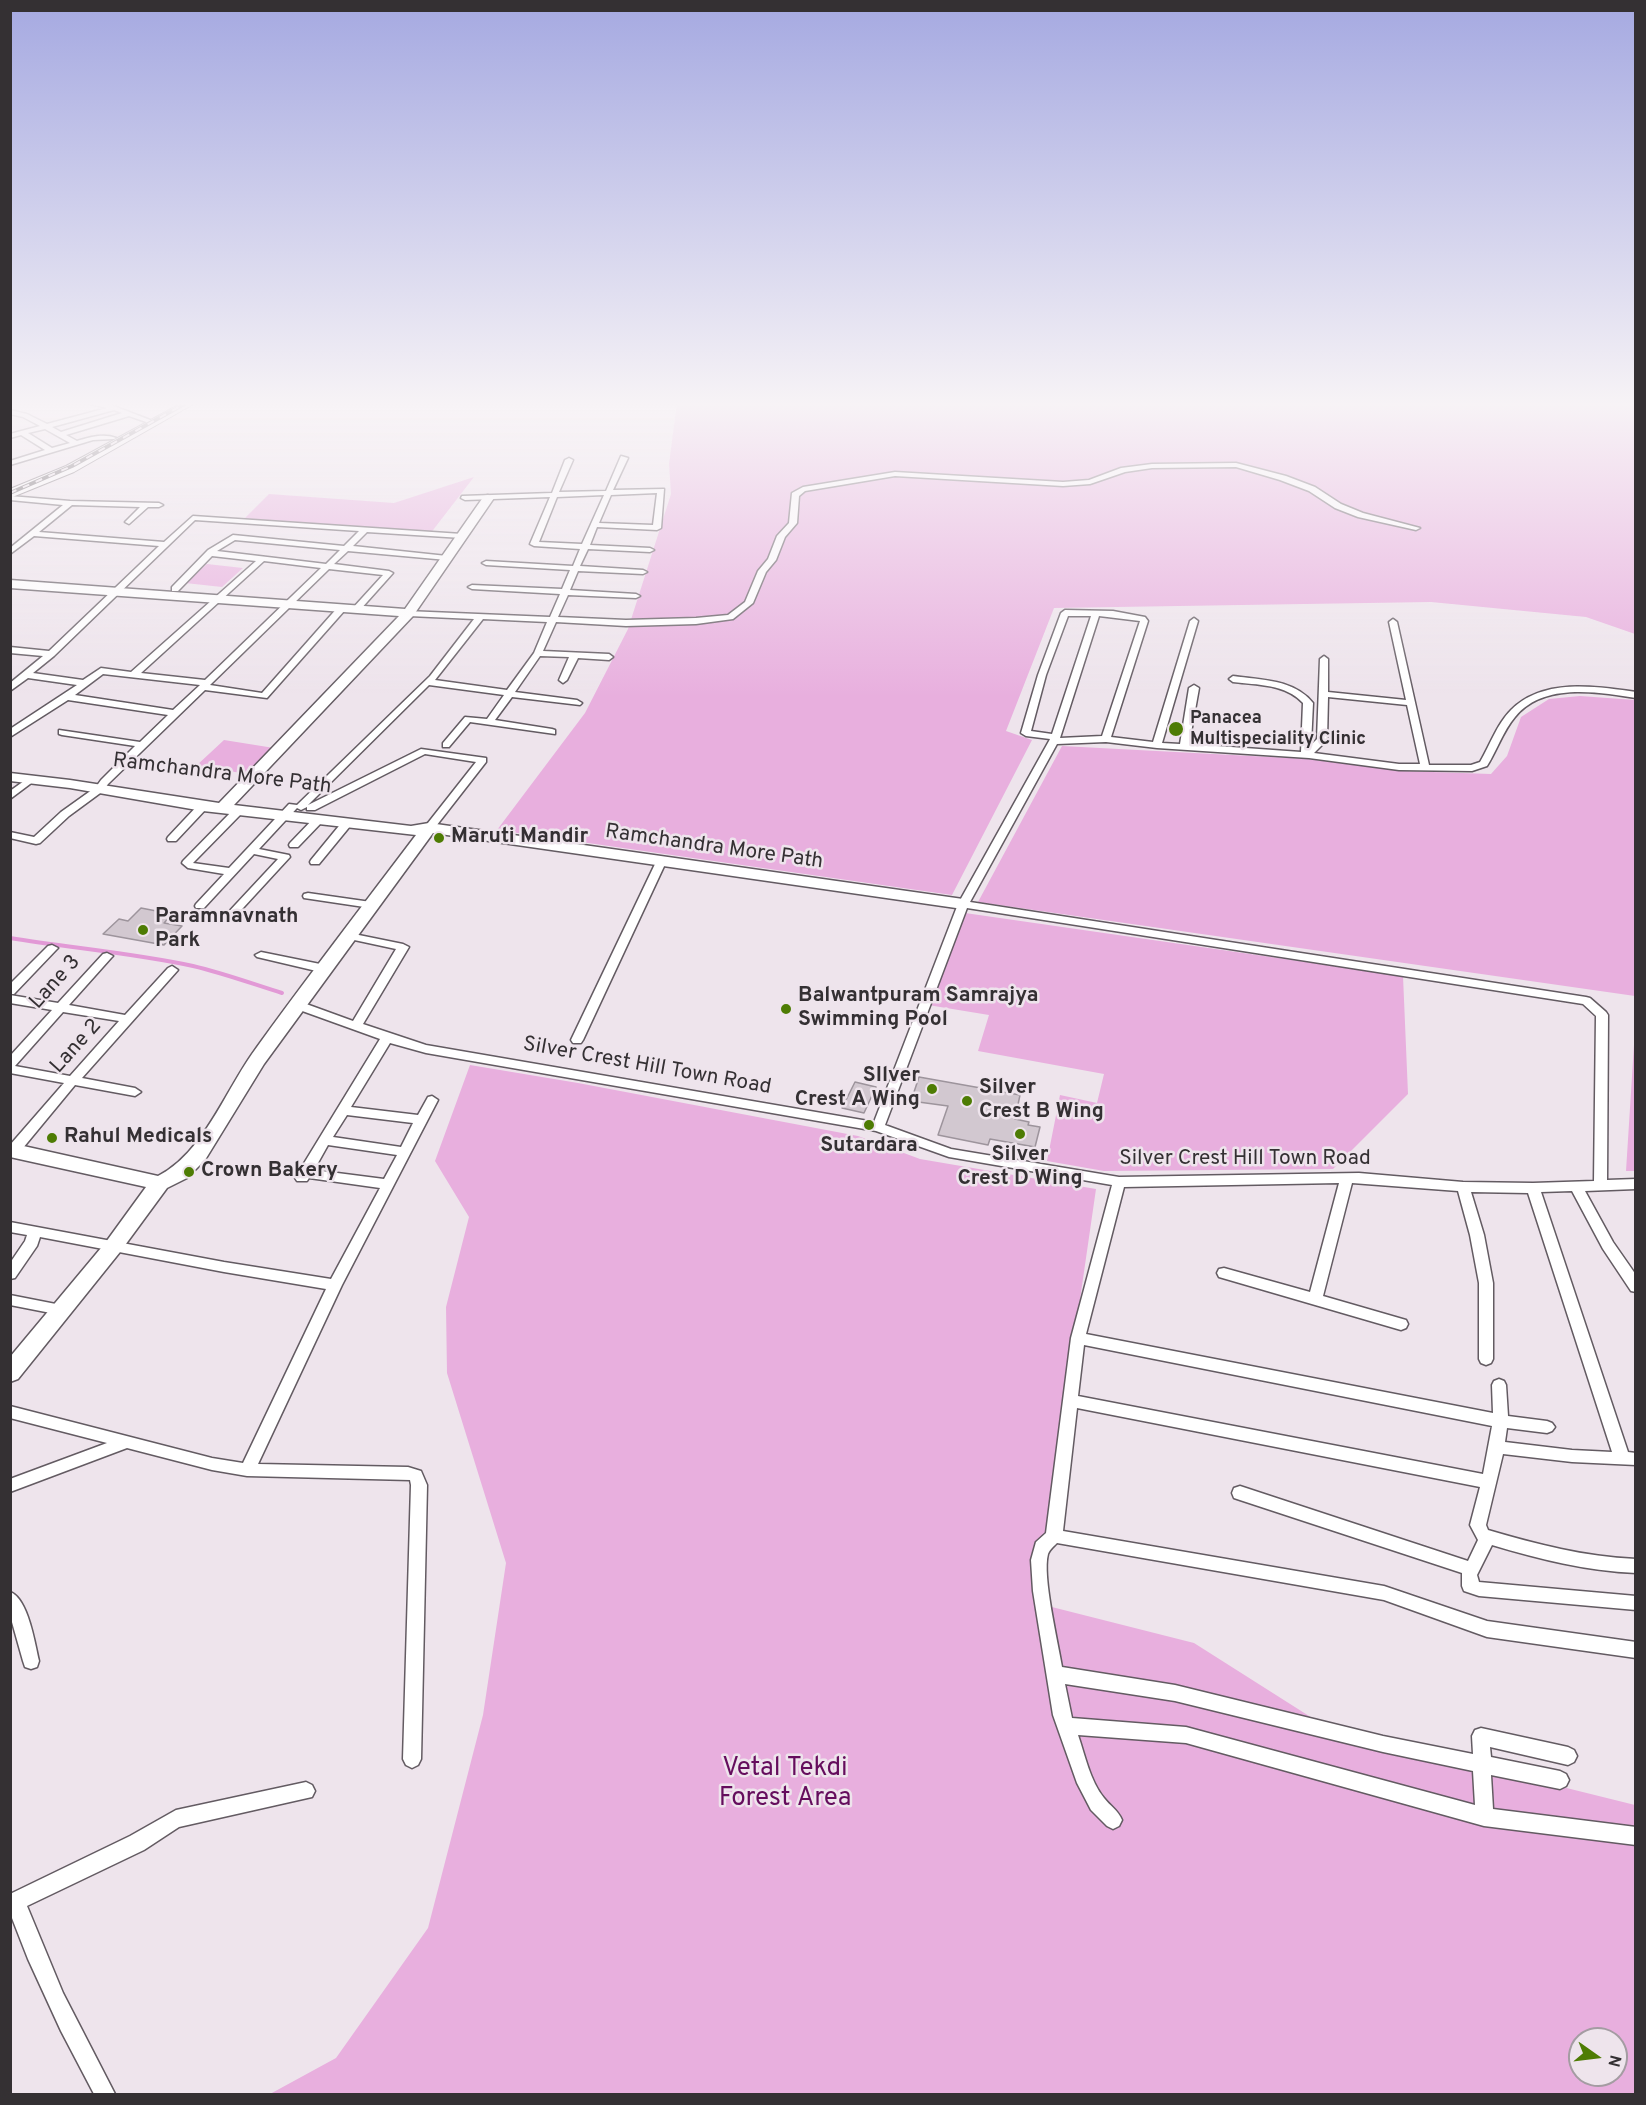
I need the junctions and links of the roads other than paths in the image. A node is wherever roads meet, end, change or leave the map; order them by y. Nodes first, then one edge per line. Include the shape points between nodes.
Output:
1 (46, 500) edge
2 (486, 500) edge
3 (553, 500) edge
4 (606, 500) edge
5 (660, 500) edge
6 (795, 500) edge
7 (1329, 500) edge
8 (70, 503) junction
9 (146, 505) junction
10 (159, 505) dead end
11 (129, 522) dead end
12 (595, 525) junction
13 (322, 527) junction
14 (1416, 528) dead end
15 (364, 530) junction
16 (34, 534) junction
17 (462, 536) junction
18 (10, 539) edge
19 (25, 540) junction
20 (165, 544) junction
21 (304, 544) junction
22 (585, 547) junction
23 (348, 548) junction
24 (651, 550) dead end
25 (10, 552) edge
26 (210, 554) junction
27 (447, 558) junction
28 (261, 560) junction
29 (486, 563) dead end
30 (328, 567) junction
31 (576, 569) junction
32 (643, 572) dead end
33 (10, 584) edge
34 (472, 587) dead end
35 (175, 589) dead end
36 (117, 592) junction
37 (565, 592) junction
38 (636, 596) dead end
39 (217, 599) junction
40 (288, 604) junction
41 (349, 609) junction
42 (409, 613) junction
43 (1096, 614) junction
44 (480, 617) junction
45 (553, 621) junction
46 (1194, 621) dead end
47 (1393, 622) dead end
48 (10, 650) edge
49 (538, 653) junction
50 (51, 654) junction
51 (574, 655) junction
52 (609, 657) dead end
53 (1324, 659) dead end
54 (134, 674) junction
55 (27, 675) junction
56 (1233, 679) dead end
57 (563, 680) dead end
58 (427, 682) junction
59 (84, 683) junction
60 (205, 685) junction
61 (10, 688) edge
62 (1194, 688) dead end
63 (511, 694) junction
64 (1325, 694) junction
65 (1635, 695) edge
66 (67, 697) junction
67 (577, 703) dead end
68 (1411, 703) junction
69 (176, 713) junction
70 (489, 723) junction
71 (62, 732) dead end
72 (552, 732) dead end
73 (10, 734) edge
74 (1055, 739) junction
75 (1106, 739) junction
76 (144, 745) junction
77 (1157, 745) junction
78 (446, 746) dead end
79 (1184, 747) junction
80 (1306, 755) junction
81 (1425, 767) junction
82 (10, 770) edge
83 (10, 777) edge
84 (32, 779) junction
85 (102, 785) junction
86 (10, 796) edge
87 (203, 806) junction
88 (231, 806) junction
89 (302, 811) junction
90 (347, 823) junction
91 (427, 828) junction
92 (10, 835) edge
93 (172, 839) dead end
94 (294, 845) dead end
95 (252, 851) junction
96 (315, 862) dead end
97 (661, 862) junction
98 (232, 872) junction
99 (308, 896) dead end
100 (963, 904) junction
101 (371, 905) junction
102 (200, 906) dead end
103 (228, 918) dead end
104 (349, 936) junction
105 (52, 948) dead end
106 (261, 955) dead end
107 (107, 956) dead end
108 (325, 969) junction
109 (172, 970) dead end
110 (10, 991) edge
111 (10, 999) edge
112 (298, 1005) junction
113 (59, 1008) junction
114 (128, 1019) junction
115 (356, 1026) junction
116 (387, 1038) junction
117 (577, 1040) dead end
118 (10, 1064) edge
119 (10, 1069) edge
120 (73, 1080) junction
121 (135, 1092) dead end
122 (432, 1100) dead end
123 (343, 1110) junction
124 (421, 1120) junction
125 (878, 1127) junction
126 (325, 1140) junction
127 (12, 1150) edge
128 (404, 1152) junction
129 (1347, 1178) junction
130 (1119, 1182) junction
131 (160, 1183) junction
132 (388, 1184) junction
133 (1600, 1185) junction
134 (1576, 1186) junction
135 (1463, 1187) junction
136 (1634, 1187) edge
137 (1533, 1188) junction
138 (10, 1227) edge
139 (34, 1231) junction
140 (113, 1247) junction
141 (1224, 1273) dead end
142 (10, 1274) edge
143 (335, 1285) junction
144 (1635, 1287) edge
145 (10, 1300) edge
146 (1315, 1300) junction
147 (61, 1310) junction
148 (1401, 1324) dead end
149 (1078, 1338) junction
150 (1486, 1359) dead end
151 (10, 1373) edge
152 (1499, 1385) dead end
153 (1071, 1401) junction
154 (10, 1412) edge
155 (1500, 1421) junction
156 (1547, 1427) dead end
157 (127, 1442) junction
158 (1494, 1447) junction
159 (1629, 1459) edge
160 (247, 1470) junction
161 (1488, 1482) junction
162 (10, 1486) edge
163 (1240, 1493) dead end
164 (1054, 1536) junction
165 (1487, 1538) junction
166 (1635, 1566) edge
167 (1472, 1569) junction
168 (10, 1599) edge
169 (1635, 1603) edge
170 (1635, 1650) edge
171 (32, 1661) dead end
172 (1055, 1674) junction
173 (1066, 1726) junction
174 (1568, 1756) dead end
175 (412, 1759) dead end
176 (1482, 1765) junction
177 (1560, 1780) dead end
178 (306, 1791) dead end
179 (1484, 1817) junction
180 (1113, 1820) dead end
181 (1635, 1836) edge
182 (13, 1903) edge
183 (105, 2094) edge

1 - 8 street
2 - 17 street
3 - 22 street via 534,544
4 - 12 street
5 - 12 street via 657,528
6 - 45 street via 793,523 781,536 749,603 730,617 696,621
7 - 14 street via 1361,514
8 - 9 street
8 - 16 street
9 - 10 street
9 - 11 street
12 - 22 street
13 - 15 street
13 - 20 street via 198,517
13 - 21 street
15 - 17 street
15 - 23 street
16 - 19 street
16 - 20 street
17 - 27 street
18 - 19 street
19 - 25 street
20 - 36 street
21 - 23 street
21 - 26 street via 233,537
22 - 24 street
22 - 31 street
23 - 27 street
23 - 30 street
26 - 28 street
26 - 35 street
27 - 42 street
28 - 30 street
28 - 39 street
29 - 31 street
30 - 40 street
30 - 41 street via 389,573
31 - 32 street
31 - 37 street
33 - 36 street
34 - 37 street
36 - 39 street
36 - 50 street
37 - 38 street
37 - 45 street
39 - 40 street
39 - 54 street
40 - 41 street
40 - 60 street
41 - 42 street
41 - 60 street via 264,696
42 - 44 street
42 - 88 street
43 - 74 street
43 - 74 street via 1065,613 1042,675 1026,733
43 - 75 street via 1145,620
44 - 45 street
44 - 58 street
45 - 49 street
46 - 77 street
47 - 68 street
48 - 50 street
49 - 51 street
49 - 63 street
50 - 55 street
51 - 52 street
51 - 57 street
53 - 64 street
54 - 59 street via 101,671
54 - 60 street
55 - 59 street
55 - 61 street
56 - 80 street via 1290,690 1303,697 1308,703
58 - 63 street
58 - 89 street
59 - 66 street
60 - 69 street
62 - 79 street
63 - 67 street
63 - 70 street
64 - 68 street
64 - 80 street via 1322,740
65 - 81 street via 1588,690 1545,694 1514,712 1484,764 1472,768
66 - 69 street
66 - 73 street
68 - 81 street
69 - 76 street
70 - 72 street
70 - 78 street via 468,719
71 - 76 street
74 - 75 street
74 - 100 street
75 - 77 street
76 - 85 street
77 - 79 street
79 - 80 street
80 - 81 street
82 - 85 street, Ramchandra More Path
83 - 84 street, Ramchandra More Path
84 - 85 street, Ramchandra More Path
84 - 86 street
85 - 87 street, Ramchandra More Path
85 - 88 street, Ramchandra More Path
85 - 92 street via 36,841
87 - 88 street, Ramchandra More Path
87 - 93 street
88 - 89 street, Ramchandra More Path
88 - 98 street via 190,865
89 - 90 street, Ramchandra More Path
89 - 91 street, Ramchandra More Path via 420,820
89 - 91 street via 424,751 483,760
89 - 94 street
89 - 95 street
90 - 91 street, Ramchandra More Path via 411,831
90 - 96 street
91 - 97 street, Ramchandra More Path
91 - 101 street
95 - 98 street
95 - 103 street via 285,857
97 - 100 street, Ramchandra More Path
97 - 117 street
98 - 102 street
99 - 101 street
100 - 125 street
100 - 133 street via 1591,1003 1602,1015
101 - 104 street
104 - 108 street
104 - 115 street via 403,947
105 - 110 street
106 - 108 street
107 - 113 street, Lane 3
108 - 112 street
109 - 114 street, Lane 2
111 - 113 street
112 - 115 street, Silver Crest Hill Town Road
112 - 131 street via 198,1155 180,1173
113 - 114 street
113 - 118 street, Lane 3
114 - 120 street, Lane 2
115 - 116 street, Silver Crest Hill Town Road
116 - 123 street
116 - 125 street, Silver Crest Hill Town Road via 438,1051
119 - 120 street
120 - 121 street
120 - 127 street, Lane 2
122 - 124 street
123 - 124 street
123 - 126 street
124 - 128 street
125 - 130 street, Silver Crest Hill Town Road via 949,1153
126 - 128 street
126 - 132 street via 303,1176
127 - 131 street
128 - 132 street
129 - 130 street, Silver Crest Hill Town Road
129 - 135 street, Silver Crest Hill Town Road
129 - 146 street
130 - 149 street
131 - 140 street
132 - 143 street
133 - 134 street, Silver Crest Hill Town Road
133 - 136 street, Silver Crest Hill Town Road
134 - 137 street, Silver Crest Hill Town Road
134 - 144 street
135 - 137 street, Silver Crest Hill Town Road
135 - 150 street via 1486,1283
137 - 159 street
138 - 139 street
139 - 140 street
139 - 142 street via 32,1242
140 - 143 street
140 - 147 street
141 - 146 street
143 - 160 street
145 - 147 street
146 - 148 street
147 - 151 street
149 - 153 street
149 - 155 street
152 - 155 street
153 - 161 street
153 - 164 street
154 - 157 street
155 - 156 street
155 - 158 street
157 - 160 street
157 - 162 street
158 - 159 street
158 - 161 street
160 - 175 street via 408,1473 418,1480
161 - 165 street via 1478,1524
163 - 167 street
164 - 170 street via 1384,1593 1487,1629
164 - 172 street via 1042,1547 1039,1560
165 - 166 street via 1543,1553
165 - 167 street
167 - 169 street via 1468,1582 1479,1589
168 - 171 street via 18,1612
172 - 173 street
172 - 176 street via 1175,1693
173 - 179 street via 1186,1736
173 - 180 street via 1086,1783 1097,1804
174 - 176 street via 1480,1736
176 - 177 street
176 - 179 street
178 - 182 street via 176,1819 136,1843
179 - 181 street
182 - 183 street via 65,2022

